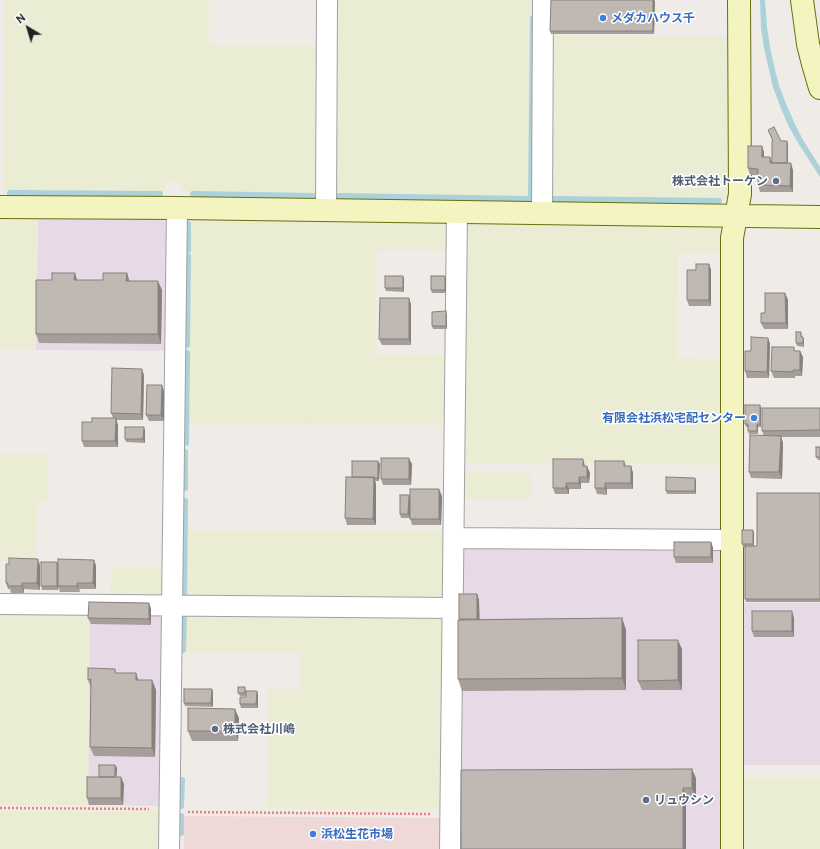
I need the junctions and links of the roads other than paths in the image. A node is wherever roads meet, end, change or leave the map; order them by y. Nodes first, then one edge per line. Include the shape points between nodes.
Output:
1 (327, 0) edge
2 (543, 0) edge
3 (739, 0) edge
4 (802, 0) edge
5 (820, 88) edge
6 (0, 207) edge
7 (176, 208) junction
8 (326, 211) junction
9 (457, 212) junction
10 (542, 214) junction
11 (736, 216) junction
12 (820, 218) edge
13 (454, 538) junction
14 (732, 540) junction
15 (0, 604) edge
16 (172, 605) junction
17 (453, 608) junction
18 (169, 849) edge
19 (450, 849) edge
20 (732, 849) edge

1 - 8 street
2 - 10 street
3 - 11 street via 740,194
4 - 5 street via 808,44
6 - 7 street
7 - 8 street
7 - 16 street
8 - 9 street
9 - 10 street
9 - 13 street
10 - 11 street
11 - 12 street
11 - 14 street via 732,238
13 - 14 street
13 - 17 street
14 - 20 street
15 - 16 street
16 - 17 street
16 - 18 street
17 - 19 street

